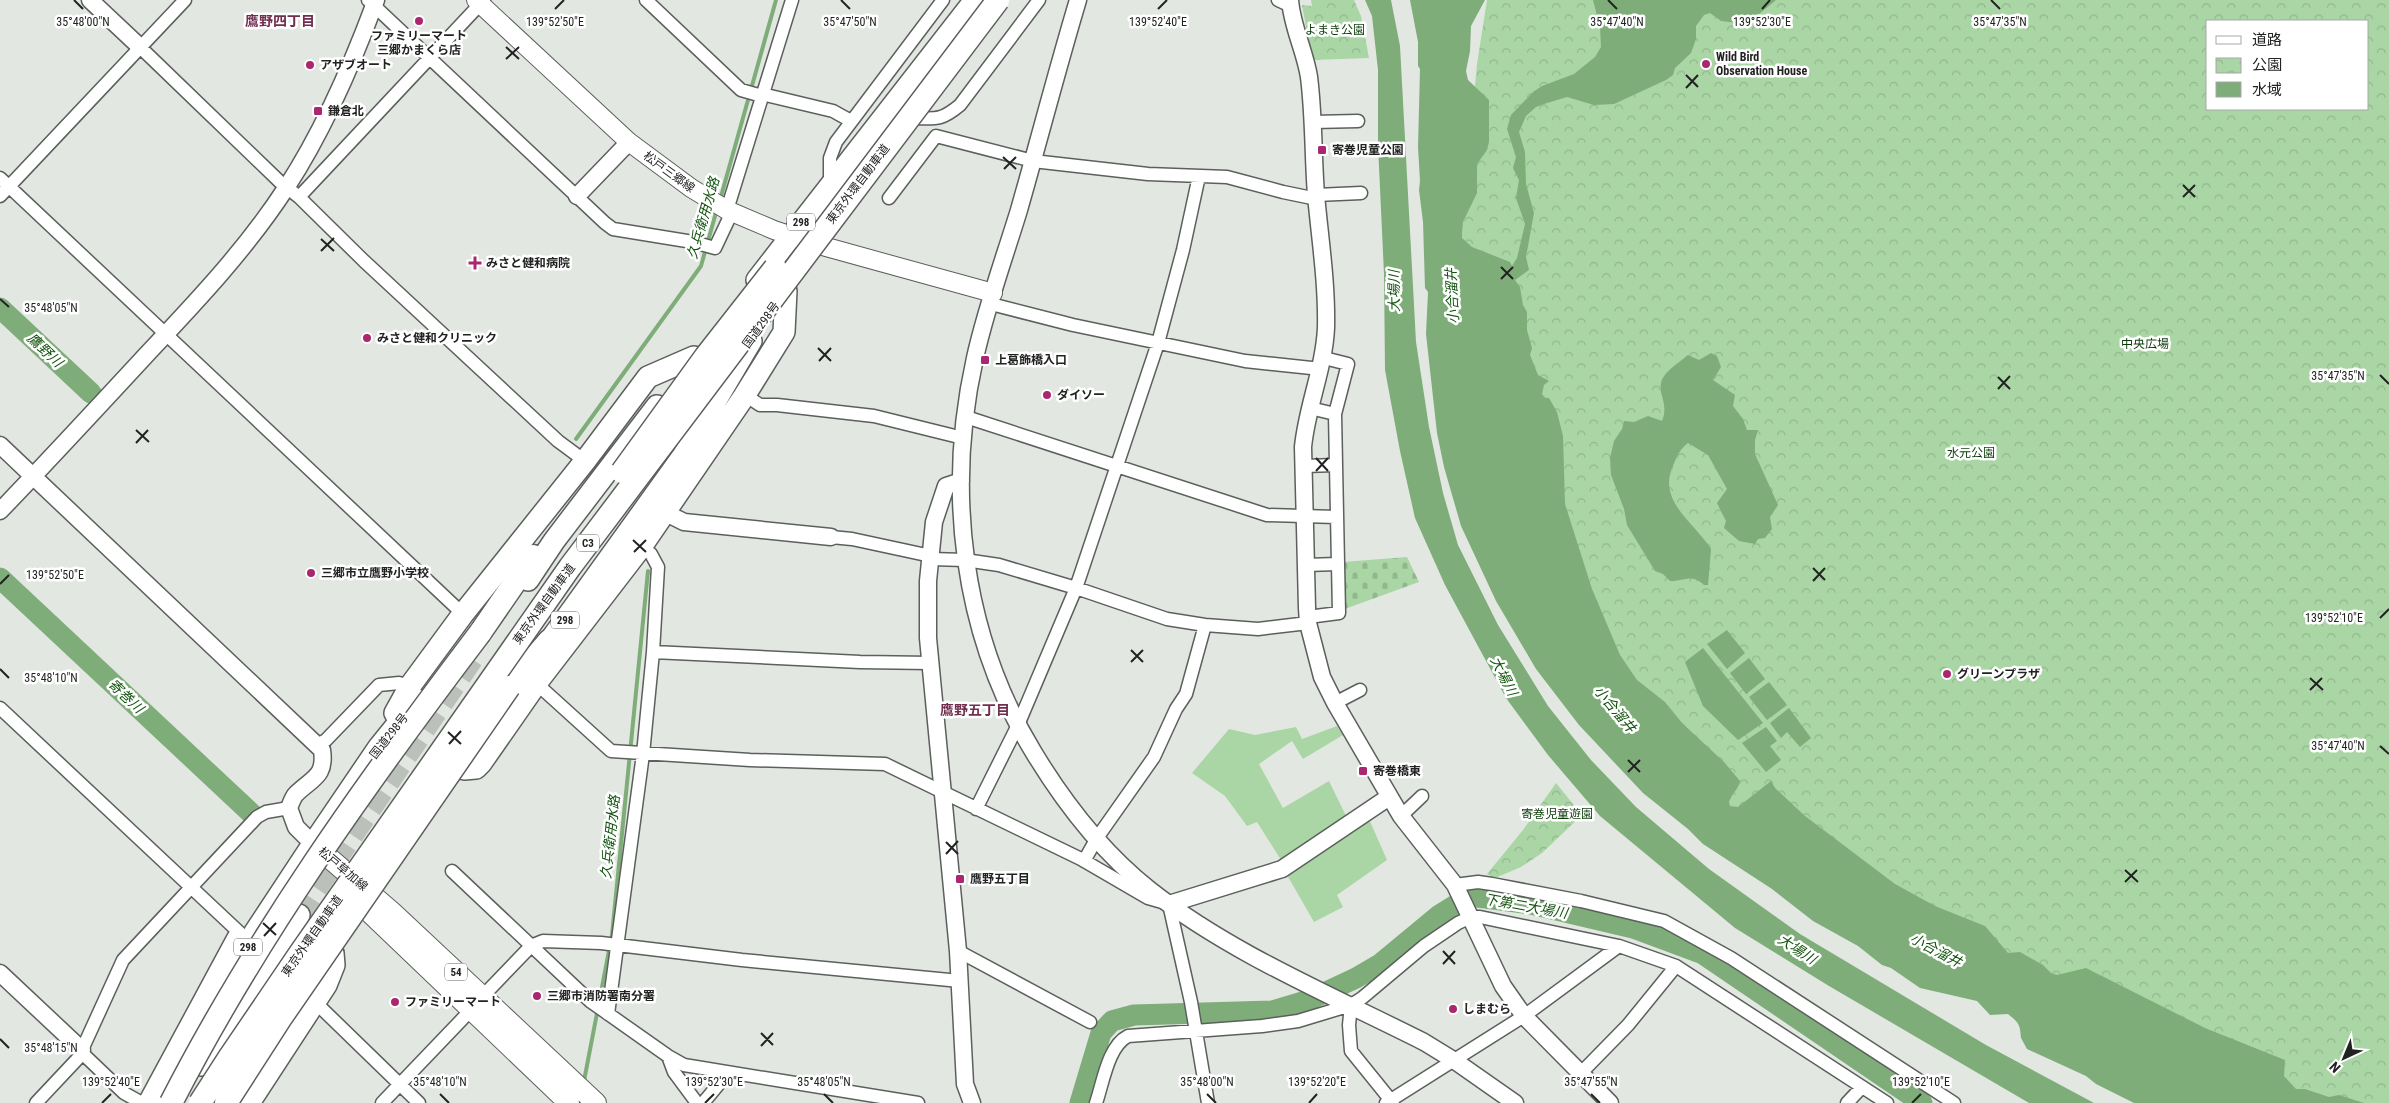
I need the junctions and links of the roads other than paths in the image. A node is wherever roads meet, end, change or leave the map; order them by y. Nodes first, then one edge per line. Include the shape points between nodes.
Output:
1 (90, 0) edge
2 (185, 0) edge
3 (646, 0) edge
4 (792, 0) edge
5 (943, 0) edge
6 (975, 0) edge
7 (980, 0) edge
8 (998, 0) edge
9 (1004, 0) edge
10 (1039, 0) edge
11 (1078, 0) edge
12 (480, 1) edge
13 (373, 2) edge
14 (1286, 2) edge
15 (140, 47) junction
16 (429, 59) junction
17 (762, 95) junction
18 (915, 118) junction
19 (937, 119) junction
20 (852, 121) junction
21 (1313, 122) junction
22 (1358, 122) dead end
23 (947, 138) junction
24 (629, 142) junction
25 (1033, 161) junction
26 (1199, 176) junction
27 (5, 182) edge
28 (830, 185) junction
29 (292, 192) junction
30 (1361, 193) dead end
31 (0, 196) edge
32 (577, 196) junction
33 (1317, 197) junction
34 (889, 198) dead end
35 (730, 211) junction
36 (791, 236) junction
37 (819, 245) junction
38 (786, 291) junction
39 (992, 298) junction
40 (758, 328) junction
41 (165, 334) junction
42 (1158, 343) junction
43 (694, 357) junction
44 (1322, 363) junction
45 (745, 395) junction
46 (1310, 408) junction
47 (1335, 414) junction
48 (966, 417) junction
49 (963, 438) junction
50 (628, 444) junction
51 (0, 445) edge
52 (585, 460) junction
53 (1336, 465) junction
54 (1304, 466) junction
55 (1116, 467) junction
56 (33, 476) junction
57 (961, 481) junction
58 (0, 511) edge
59 (666, 513) junction
60 (1336, 517) junction
61 (1306, 518) junction
62 (831, 537) joint
63 (642, 547) junction
64 (532, 556) junction
65 (931, 558) junction
66 (965, 560) junction
67 (1337, 564) junction
68 (1306, 565) junction
69 (1076, 588) junction
70 (463, 614) junction
71 (1308, 620) junction
72 (1205, 625) junction
73 (486, 632) junction
74 (549, 641) junction
75 (652, 652) junction
76 (522, 653) dead end
77 (931, 663) junction
78 (537, 684) junction
79 (410, 686) junction
80 (1360, 690) dead end
81 (1334, 703) junction
82 (0, 708) edge
83 (1018, 725) junction
84 (317, 745) junction
85 (379, 747) junction
86 (643, 754) junction
87 (464, 769) junction
88 (942, 791) junction
89 (1422, 796) dead end
90 (1389, 797) junction
91 (289, 808) junction
92 (976, 809) junction
93 (1401, 816) junction
94 (1097, 838) junction
95 (313, 844) junction
96 (1084, 861) junction
97 (452, 871) dead end
98 (191, 888) junction
99 (1457, 888) junction
100 (369, 902) junction
101 (1169, 904) junction
102 (299, 915) tunnel mouth
103 (1470, 915) junction
104 (248, 933) junction
105 (328, 945) junction
106 (617, 945) junction
107 (531, 946) junction
108 (1619, 946) junction
109 (958, 951) junction
110 (1676, 966) junction
111 (0, 973) edge
112 (960, 981) junction
113 (316, 1003) junction
114 (477, 1003) junction
115 (1351, 1005) junction
116 (606, 1012) junction
117 (1524, 1016) junction
118 (1090, 1022) dead end
119 (1195, 1028) junction
120 (82, 1052) junction
121 (668, 1056) junction
122 (204, 1061) junction
123 (1456, 1061) junction
124 (728, 1073) junction
125 (1580, 1074) junction
126 (400, 1084) junction
127 (1862, 1087) junction
128 (1390, 1102) edge
129 (36, 1103) edge
130 (142, 1103) edge
131 (149, 1103) edge
132 (172, 1103) edge
133 (176, 1103) edge
134 (188, 1103) edge
135 (200, 1103) edge
136 (211, 1103) edge
137 (226, 1103) edge
138 (249, 1103) edge
139 (382, 1103) edge
140 (420, 1103) edge
141 (569, 1103) edge
142 (596, 1103) edge
143 (697, 1103) edge
144 (703, 1103) edge
145 (918, 1103) edge
146 (972, 1103) edge
147 (1096, 1103) edge
148 (1208, 1103) edge
149 (1515, 1103) edge
150 (1610, 1103) edge
151 (1847, 1103) edge
152 (1887, 1103) edge
153 (1954, 1103) edge

1 - 15 street
2 - 15 street
3 - 17 street via 745,91
4 - 17 street
5 - 20 street
6 - 28 highway, 国道298号 / 298
7 - 134 highway, 東京外環自動車道 / C3, bridge via 706,356 558,559 302,930
8 - 135 highway, 東京外環自動車道 / C3, bridge via 570,567
9 - 18 highway, 国道298号 / 298
10 - 19 street via 960,105 946,117
11 - 25 street
12 - 16 street
12 - 24 main road, 松戸三郷線
13 - 16 street
13 - 29 street via 336,96
14 - 21 street via 1309,75
15 - 27 street
15 - 29 street
16 - 29 street
16 - 32 street
17 - 20 street via 833,111
17 - 35 street
18 - 19 street
18 - 37 highway, 国道298号 / 298
19 - 23 street
20 - 28 street via 833,147
21 - 22 street
21 - 33 street
23 - 25 street
23 - 34 street via 936,136
24 - 32 street
24 - 35 main road, 松戸三郷線 via 659,166
25 - 26 street via 1148,174
25 - 39 street
26 - 33 street via 1228,177 1283,192
26 - 42 street
27 - 31 street
27 - 41 street
28 - 36 highway, 国道298号 / 298
29 - 41 street
29 - 52 street via 558,441
30 - 33 street
32 - 35 street via 613,229 712,248 715,248
33 - 44 street via 1325,291
35 - 36 main road, 松戸三郷線
36 - 37 main road, 松戸三郷線
36 - 43 highway, 国道298号 / 298
37 - 38 highway, 国道298号 / 298
37 - 39 main road, 松戸三郷線
38 - 40 highway, 国道298号 / 298
38 - 45 highway via 784,332
39 - 42 street via 1073,325
39 - 48 street via 975,357
40 - 74 highway, 298 via 683,456
40 - 76 highway, 国道298号 / 298
41 - 56 street
41 - 70 street
42 - 44 street via 1245,361
42 - 55 street
43 - 50 highway, 国道298号 / 298
43 - 52 highway, 298 via 648,377
44 - 46 street
44 - 47 street via 1348,364
45 - 49 street via 760,405 874,416
45 - 59 highway
46 - 47 street
46 - 54 street via 1305,427
47 - 53 street
48 - 49 street
48 - 55 street
49 - 57 street
50 - 64 highway, 国道298号 / 298 via 562,517
50 - 73 highway, 国道298号 / 298
51 - 56 street
52 - 70 highway, 298
53 - 54 street
53 - 60 street
54 - 61 street
55 - 61 street via 1267,515
55 - 69 street
56 - 58 street
56 - 84 street
57 - 65 street via 946,486 934,522
57 - 66 street
59 - 62 street via 684,522
59 - 63 highway
60 - 61 street
60 - 67 street
61 - 68 street
62 - 65 street
63 - 75 street via 651,554 658,567
63 - 78 highway
64 - 73 highway
64 - 85 highway, 国道298号 / 298 via 489,602
65 - 66 street
65 - 77 street via 927,610
66 - 69 street
66 - 83 street via 986,650 999,687
67 - 68 street
67 - 71 street via 1339,613
68 - 71 street
69 - 72 street via 1167,619
69 - 83 street
70 - 79 highway, 298
71 - 72 street via 1258,629
71 - 81 street via 1322,677
72 - 94 street via 1186,694 1149,766
73 - 132 highway, bridge via 408,729 301,885 238,984
74 - 87 highway, 298
74 - 137 highway, bridge via 509,688 280,1019
75 - 77 street
75 - 86 street
77 - 88 street
78 - 86 street via 611,751
78 - 87 highway via 481,763 476,768
79 - 84 street via 399,682 379,685 326,740
79 - 85 highway, 298
80 - 81 street
81 - 90 street
82 - 98 street
83 - 92 street
83 - 94 street via 1058,790
84 - 91 street via 322,750 322,769 295,795
85 - 95 highway, 国道298号 / 298
86 - 88 street via 885,764
86 - 106 street
87 - 100 highway, 298
88 - 92 street
88 - 109 street
89 - 93 street
90 - 93 street
90 - 101 street via 1282,869
91 - 95 street via 296,827
91 - 98 street via 257,817
92 - 96 street
93 - 99 street
94 - 96 street
94 - 101 street via 1136,878
95 - 100 main road, 松戸草加線 / 54
95 - 104 highway, 国道298号 / 298
96 - 101 street via 1148,898
97 - 107 street
98 - 104 street
98 - 120 street via 123,960
99 - 103 street
99 - 153 street via 1478,882 1492,884 1664,921 1731,958
100 - 105 highway, 298
100 - 114 main road, 松戸草加線 / 54
101 - 115 street via 1230,944
101 - 119 street
102 - 122 highway, 国道298号 / 298
103 - 108 street
103 - 115 street via 1424,946
103 - 117 street via 1503,986
104 - 122 highway, 国道298号 / 298
104 - 131 highway
105 - 113 highway, 298 via 334,965
105 - 136 highway, 298 via 288,1024 229,1075
106 - 107 street via 543,941
106 - 112 street
106 - 116 street
107 - 114 street
107 - 116 street via 590,1002
108 - 110 street
108 - 117 street
109 - 112 street
109 - 118 street
110 - 125 street via 1628,1025
110 - 127 street
111 - 120 street
112 - 146 street via 965,1084
113 - 126 street
113 - 138 highway, 298
114 - 126 street
114 - 141 main road, 松戸草加線 / 54
114 - 142 main road, 松戸草加線 / 54
115 - 119 street via 1298,1021 1235,1029
115 - 123 street
115 - 128 street via 1351,1051
116 - 121 street
117 - 123 street
117 - 125 street
119 - 147 street via 1120,1040
119 - 148 street
120 - 129 street
120 - 130 street via 124,1093
121 - 124 street via 684,1065
121 - 143 street via 674,1072
122 - 133 highway, 国道298号 / 298
123 - 128 street
123 - 149 street
124 - 144 street
124 - 145 street
125 - 150 street
126 - 139 street
126 - 140 street
127 - 151 street
127 - 152 street

